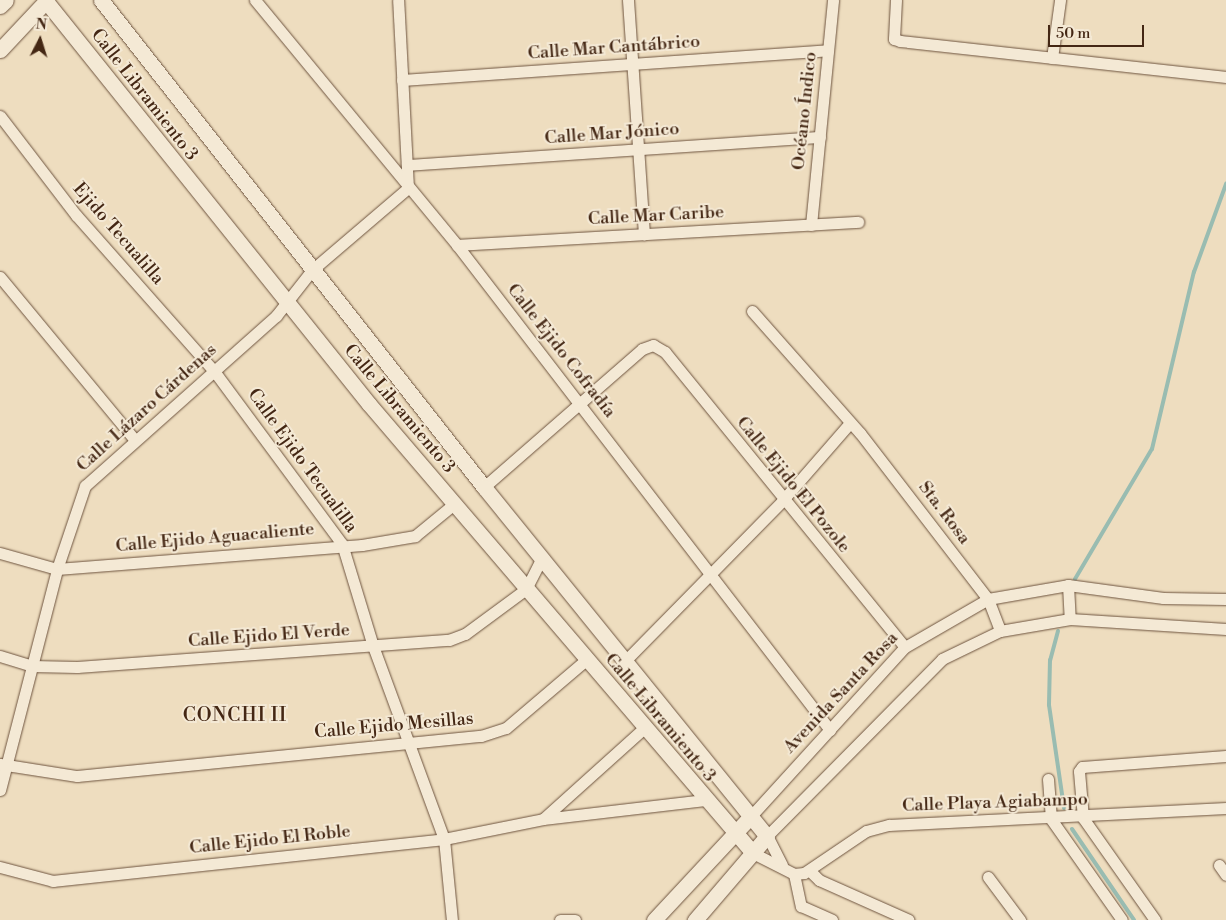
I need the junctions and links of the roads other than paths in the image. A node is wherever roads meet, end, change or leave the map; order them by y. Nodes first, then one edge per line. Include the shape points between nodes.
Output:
1 (6, 0) edge
2 (46, 0) edge
3 (101, 0) edge
4 (255, 0) edge
5 (398, 0) edge
6 (628, 0) edge
7 (833, 0) edge
8 (896, 0) edge
9 (1060, 0) edge
10 (0, 6) edge
11 (0, 50) edge
12 (828, 50) junction
13 (1052, 58) junction
14 (632, 64) junction
15 (1226, 77) edge
16 (402, 80) junction
17 (0, 116) edge
18 (820, 137) junction
19 (638, 150) junction
20 (407, 165) junction
21 (408, 188) junction
22 (858, 222) dead end
23 (811, 225) junction
24 (644, 234) junction
25 (456, 245) junction
26 (312, 270) junction
27 (0, 277) edge
28 (286, 302) junction
29 (752, 311) dead end
30 (214, 371) junction
31 (580, 404) junction
32 (848, 425) junction
33 (134, 438) junction
34 (484, 487) junction
35 (782, 502) junction
36 (454, 504) junction
37 (342, 544) junction
38 (0, 553) edge
39 (542, 558) junction
40 (57, 569) junction
41 (712, 575) junction
42 (1068, 585) junction
43 (526, 589) junction
44 (988, 599) junction
45 (1226, 599) edge
46 (1070, 619) junction
47 (1226, 629) edge
48 (1000, 630) junction
49 (373, 646) junction
50 (905, 648) junction
51 (0, 656) edge
52 (587, 660) junction
53 (625, 661) junction
54 (32, 666) junction
55 (645, 727) junction
56 (830, 730) junction
57 (411, 743) junction
58 (1226, 756) edge
59 (3, 765) edge
60 (1048, 779) dead end
61 (0, 790) edge
62 (705, 800) junction
63 (1226, 808) edge
64 (751, 816) junction
65 (1082, 818) junction
66 (543, 819) junction
67 (1050, 819) junction
68 (733, 834) junction
69 (767, 836) junction
70 (444, 839) junction
71 (753, 854) junction
72 (782, 865) junction
73 (1219, 865) dead end
74 (0, 867) edge
75 (810, 871) junction
76 (794, 874) junction
77 (1226, 875) edge
78 (988, 877) dead end
79 (452, 920) edge
80 (560, 920) edge
81 (575, 920) edge
82 (654, 920) edge
83 (695, 920) edge
84 (832, 920) edge
85 (909, 920) edge
86 (1020, 920) edge
87 (1122, 920) edge
88 (1155, 920) edge

1 - 10 street
2 - 11 street
2 - 28 street, Calle Libramiento 3
3 - 26 street, Calle Libramiento 3
4 - 21 street, Calle Ejido Cofradía
5 - 16 street
6 - 14 street
7 - 12 street, Océano Índico
8 - 13 street via 894,39
9 - 13 street
12 - 14 street, Calle Mar Cantábrico
12 - 18 street, Océano Índico
13 - 15 street
14 - 16 street, Calle Mar Cantábrico
14 - 19 street
16 - 20 street
17 - 30 street, Ejido Tecualilla via 76,215
18 - 19 street, Calle Mar Jónico
18 - 23 street, Océano Índico
19 - 20 street, Calle Mar Jónico
19 - 24 street
20 - 21 street
21 - 25 street, Calle Ejido Cofradía
21 - 26 street, Calle Lázaro Cárdenas
22 - 23 street, Calle Mar Caribe
23 - 24 street, Calle Mar Caribe
24 - 25 street, Calle Mar Caribe
25 - 31 street, Calle Ejido Cofradía
26 - 28 street, Calle Lázaro Cárdenas
26 - 34 street, Calle Libramiento 3
27 - 33 street
28 - 30 street, Calle Lázaro Cárdenas
28 - 36 street, Calle Libramiento 3
29 - 32 street, Sta. Rosa
30 - 33 street, Calle Lázaro Cárdenas
30 - 37 street, Calle Ejido Tecualilla
31 - 34 street
31 - 35 street, Calle Ejido El Pozole via 642,349 653,345 665,352
31 - 41 street, Calle Ejido Cofradía
32 - 35 street
32 - 44 street, Sta. Rosa via 860,433
33 - 40 street, Calle Lázaro Cárdenas via 85,486
34 - 39 street, Calle Libramiento 3
35 - 41 street
35 - 50 street, Calle Ejido El Pozole
36 - 37 street, Calle Ejido Aguacaliente via 416,536 381,543
36 - 43 street, Calle Libramiento 3
37 - 40 street, Calle Ejido Aguacaliente
37 - 49 street, Calle Ejido Tecualilla
38 - 40 street, Calle Ejido Aguacaliente
39 - 43 street
39 - 53 street, Calle Libramiento 3
40 - 54 street, Calle Lázaro Cárdenas
41 - 53 street
41 - 56 street, Calle Ejido Cofradía
42 - 44 street, Avenida Santa Rosa
42 - 45 street, Avenida Santa Rosa via 1163,598
42 - 46 street
43 - 49 street, Calle Ejido El Verde via 465,634 449,640
43 - 52 street, Calle Libramiento 3
44 - 48 street, Sta. Rosa
44 - 50 street, Avenida Santa Rosa
46 - 47 street
46 - 48 street
48 - 69 street via 942,659
49 - 54 street, Calle Ejido El Verde via 77,667
49 - 57 street, Calle Ejido Tecualilla
50 - 56 street, Avenida Santa Rosa
51 - 54 street, Calle Ejido El Verde
52 - 55 street, Calle Libramiento 3
52 - 57 street, Calle Ejido Mesillas via 506,728 481,736
53 - 64 street, Calle Libramiento 3
54 - 59 street, Calle Lázaro Cárdenas
55 - 62 street, Calle Libramiento 3
55 - 66 street
56 - 64 street, Avenida Santa Rosa
57 - 59 street, Calle Ejido Mesillas via 77,776
57 - 70 street, Calle Ejido Tecualilla
58 - 65 street via 1082,766 1078,785
59 - 61 street, Calle Lázaro Cárdenas
60 - 67 street
62 - 66 street, Calle Ejido El Roble
62 - 68 street, Calle Libramiento 3
63 - 65 street, Calle Playa Agiabampo
64 - 68 street, Avenida Santa Rosa
64 - 69 street, Calle Libramiento 3
65 - 67 street, Calle Playa Agiabampo
65 - 88 street
66 - 70 street, Calle Ejido El Roble
67 - 75 street, Calle Playa Agiabampo via 889,825 847,843
67 - 87 street
68 - 71 street, Calle Libramiento 3
68 - 82 street, Avenida Santa Rosa
69 - 71 street
69 - 72 street
70 - 74 street, Calle Ejido El Roble via 53,880
70 - 79 street, Calle Ejido Tecualilla
71 - 72 street
71 - 83 street
72 - 76 street
73 - 77 street
75 - 76 street, Calle Playa Agiabampo
75 - 85 street via 819,880
76 - 84 street via 801,906
78 - 86 street
80 - 81 street

